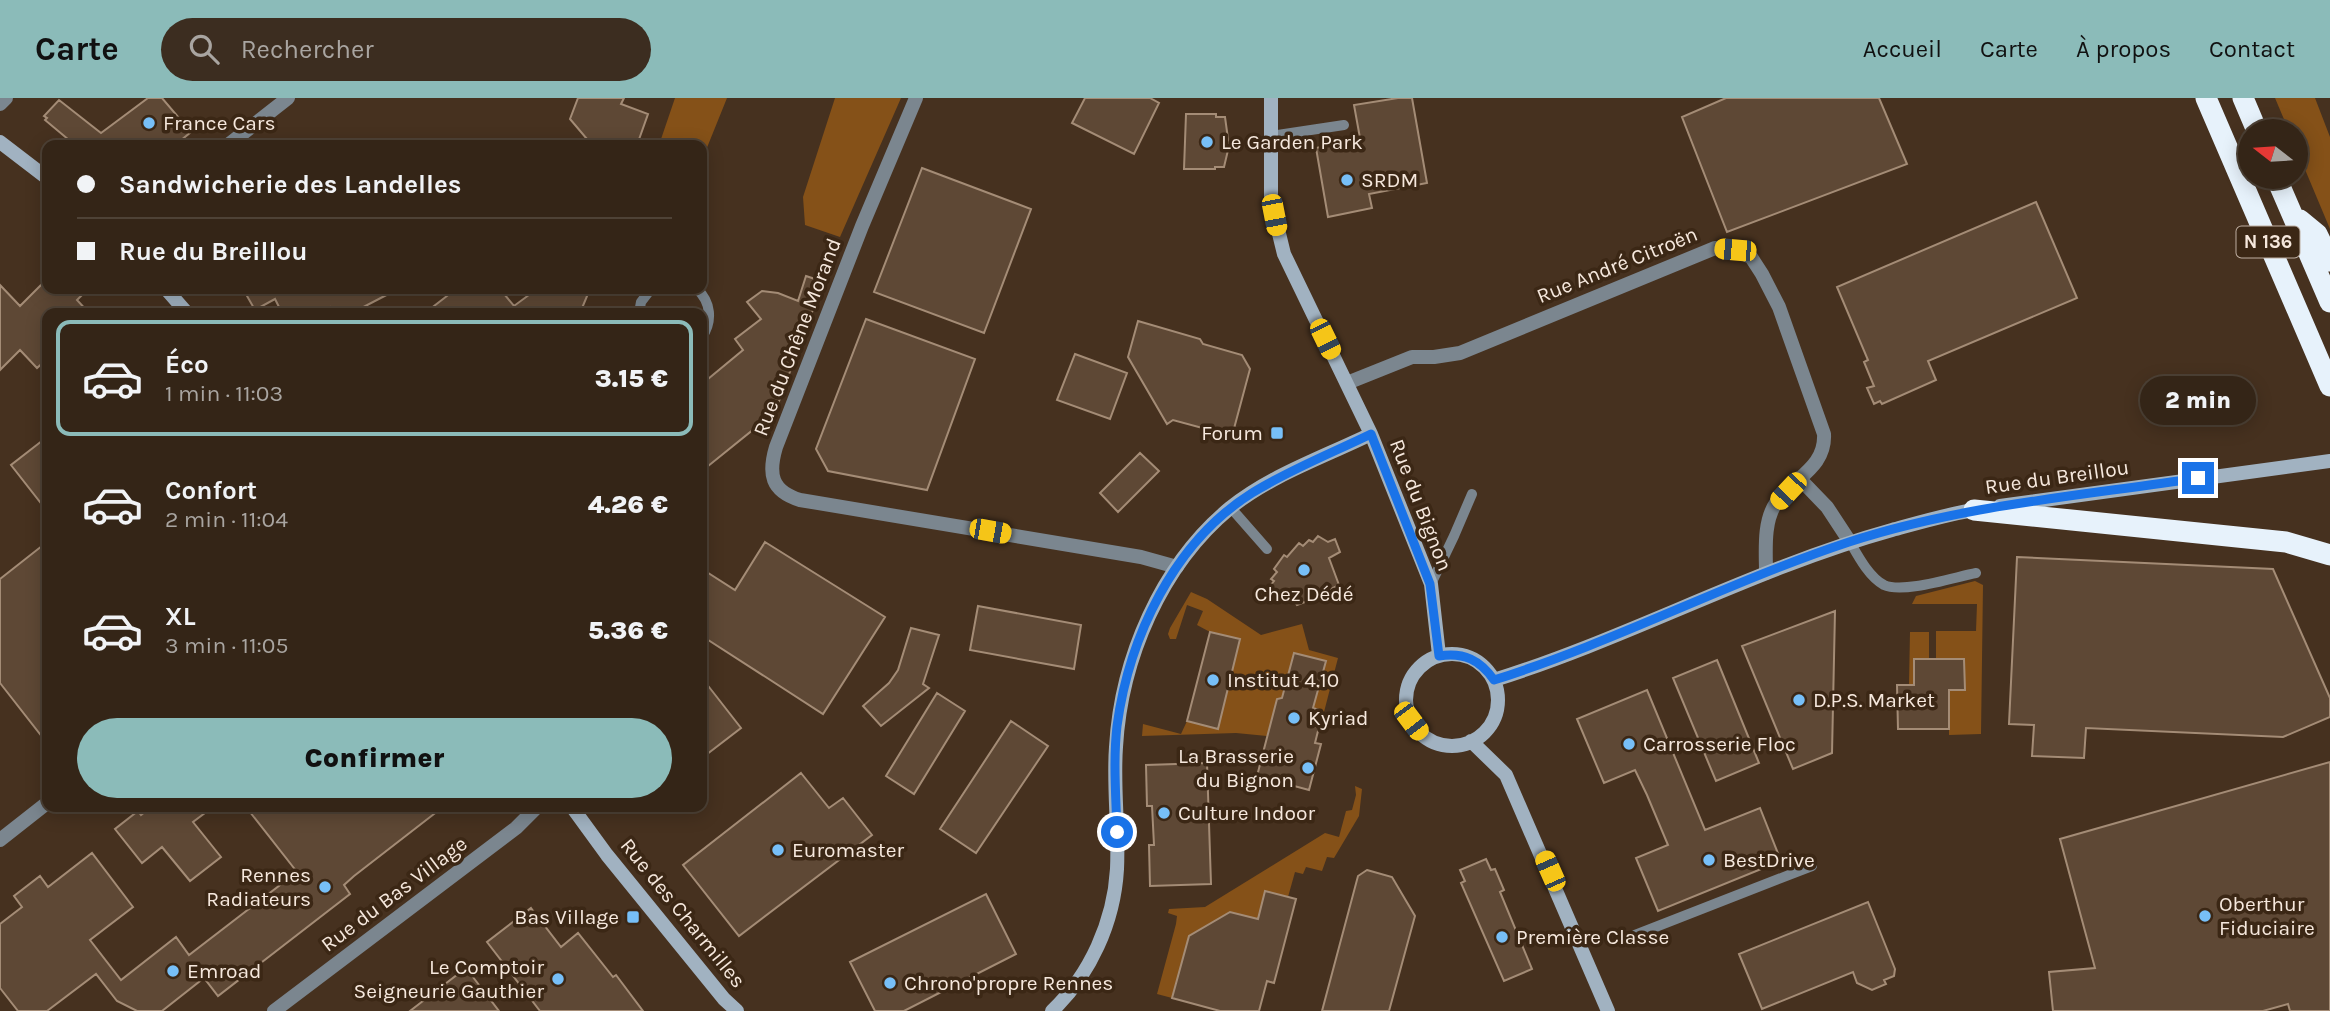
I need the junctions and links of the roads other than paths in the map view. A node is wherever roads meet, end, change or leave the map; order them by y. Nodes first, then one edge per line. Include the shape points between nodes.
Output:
1 (6, 98) edge
2 (288, 98) edge
3 (916, 98) edge
4 (1271, 98) edge
5 (2206, 98) edge
6 (2243, 98) edge
7 (0, 103) edge
8 (2252, 119) edge
9 (1344, 125) dead end
10 (1270, 136) junction
11 (234, 140) edge
12 (0, 142) edge
13 (42, 174) edge
14 (2281, 189) edge
15 (2291, 211) junction
16 (2330, 261) edge
17 (170, 294) edge
18 (701, 294) edge
19 (2330, 302) edge
20 (183, 308) edge
21 (707, 328) edge
22 (1347, 383) junction
23 (2330, 386) edge
24 (1371, 434) junction
25 (2330, 461) edge
26 (1799, 478) junction
27 (1472, 494) dead end
28 (1231, 508) junction
29 (1975, 510) junction
30 (1850, 542) junction
31 (1267, 549) dead end
32 (2330, 555) edge
33 (1177, 567) junction
34 (1766, 573) junction
35 (1976, 573) dead end
36 (1430, 584) junction
37 (1439, 656) junction
38 (1494, 680) junction
39 (1472, 741) junction
40 (42, 807) edge
41 (532, 812) edge
42 (576, 812) edge
43 (0, 839) edge
44 (1812, 866) dead end
45 (1635, 934) dead end
46 (274, 1011) edge
47 (737, 1011) edge
48 (1052, 1011) edge
49 (1608, 1011) edge

1 - 7 street
2 - 11 street
3 - 33 street, Rue du Chêne Morand via 776,447 772,461 775,485 800,499
4 - 10 street, Rue du Bignon
5 - 23 highway, N 136
6 - 8 highway
9 - 10 lane
10 - 22 street, Rue du Bignon via 1271,201 1284,254
12 - 13 street
14 - 15 highway, N 136
15 - 16 highway via 2317,234
15 - 19 highway, N 136
17 - 20 street
18 - 21 lane via 710,312
22 - 24 street, Rue du Bignon
22 - 26 street, Rue André Citroën via 1412,357 1460,353 1715,248 1735,250 1751,257 1779,307 1824,434 1821,457
24 - 28 street via 1269,483
24 - 36 street, Rue du Bignon
25 - 29 street, Rue du Breillou
26 - 30 street via 1815,492
26 - 34 street, Rue André Citroën via 1776,503 1769,520
27 - 36 lane
28 - 31 lane
28 - 33 street
29 - 30 street, Rue du Breillou
29 - 32 highway via 2286,542
30 - 34 street, Rue du Breillou
30 - 35 lane via 1872,575 1885,585 1900,588
33 - 48 street via 1142,634 1121,701 1115,750 1117,871 1107,921 1082,977
34 - 38 street, Rue du Breillou
36 - 37 street, Rue du Bignon
37 - 38 street via 1477,661
37 - 39 street via 1427,661 1410,681 1406,695 1411,721 1431,741 1444,745
38 - 39 street via 1495,715
39 - 49 street via 1506,775
40 - 43 street
41 - 46 street, Rue du Bas Village
42 - 47 street, Rue des Charmilles
44 - 45 lane

